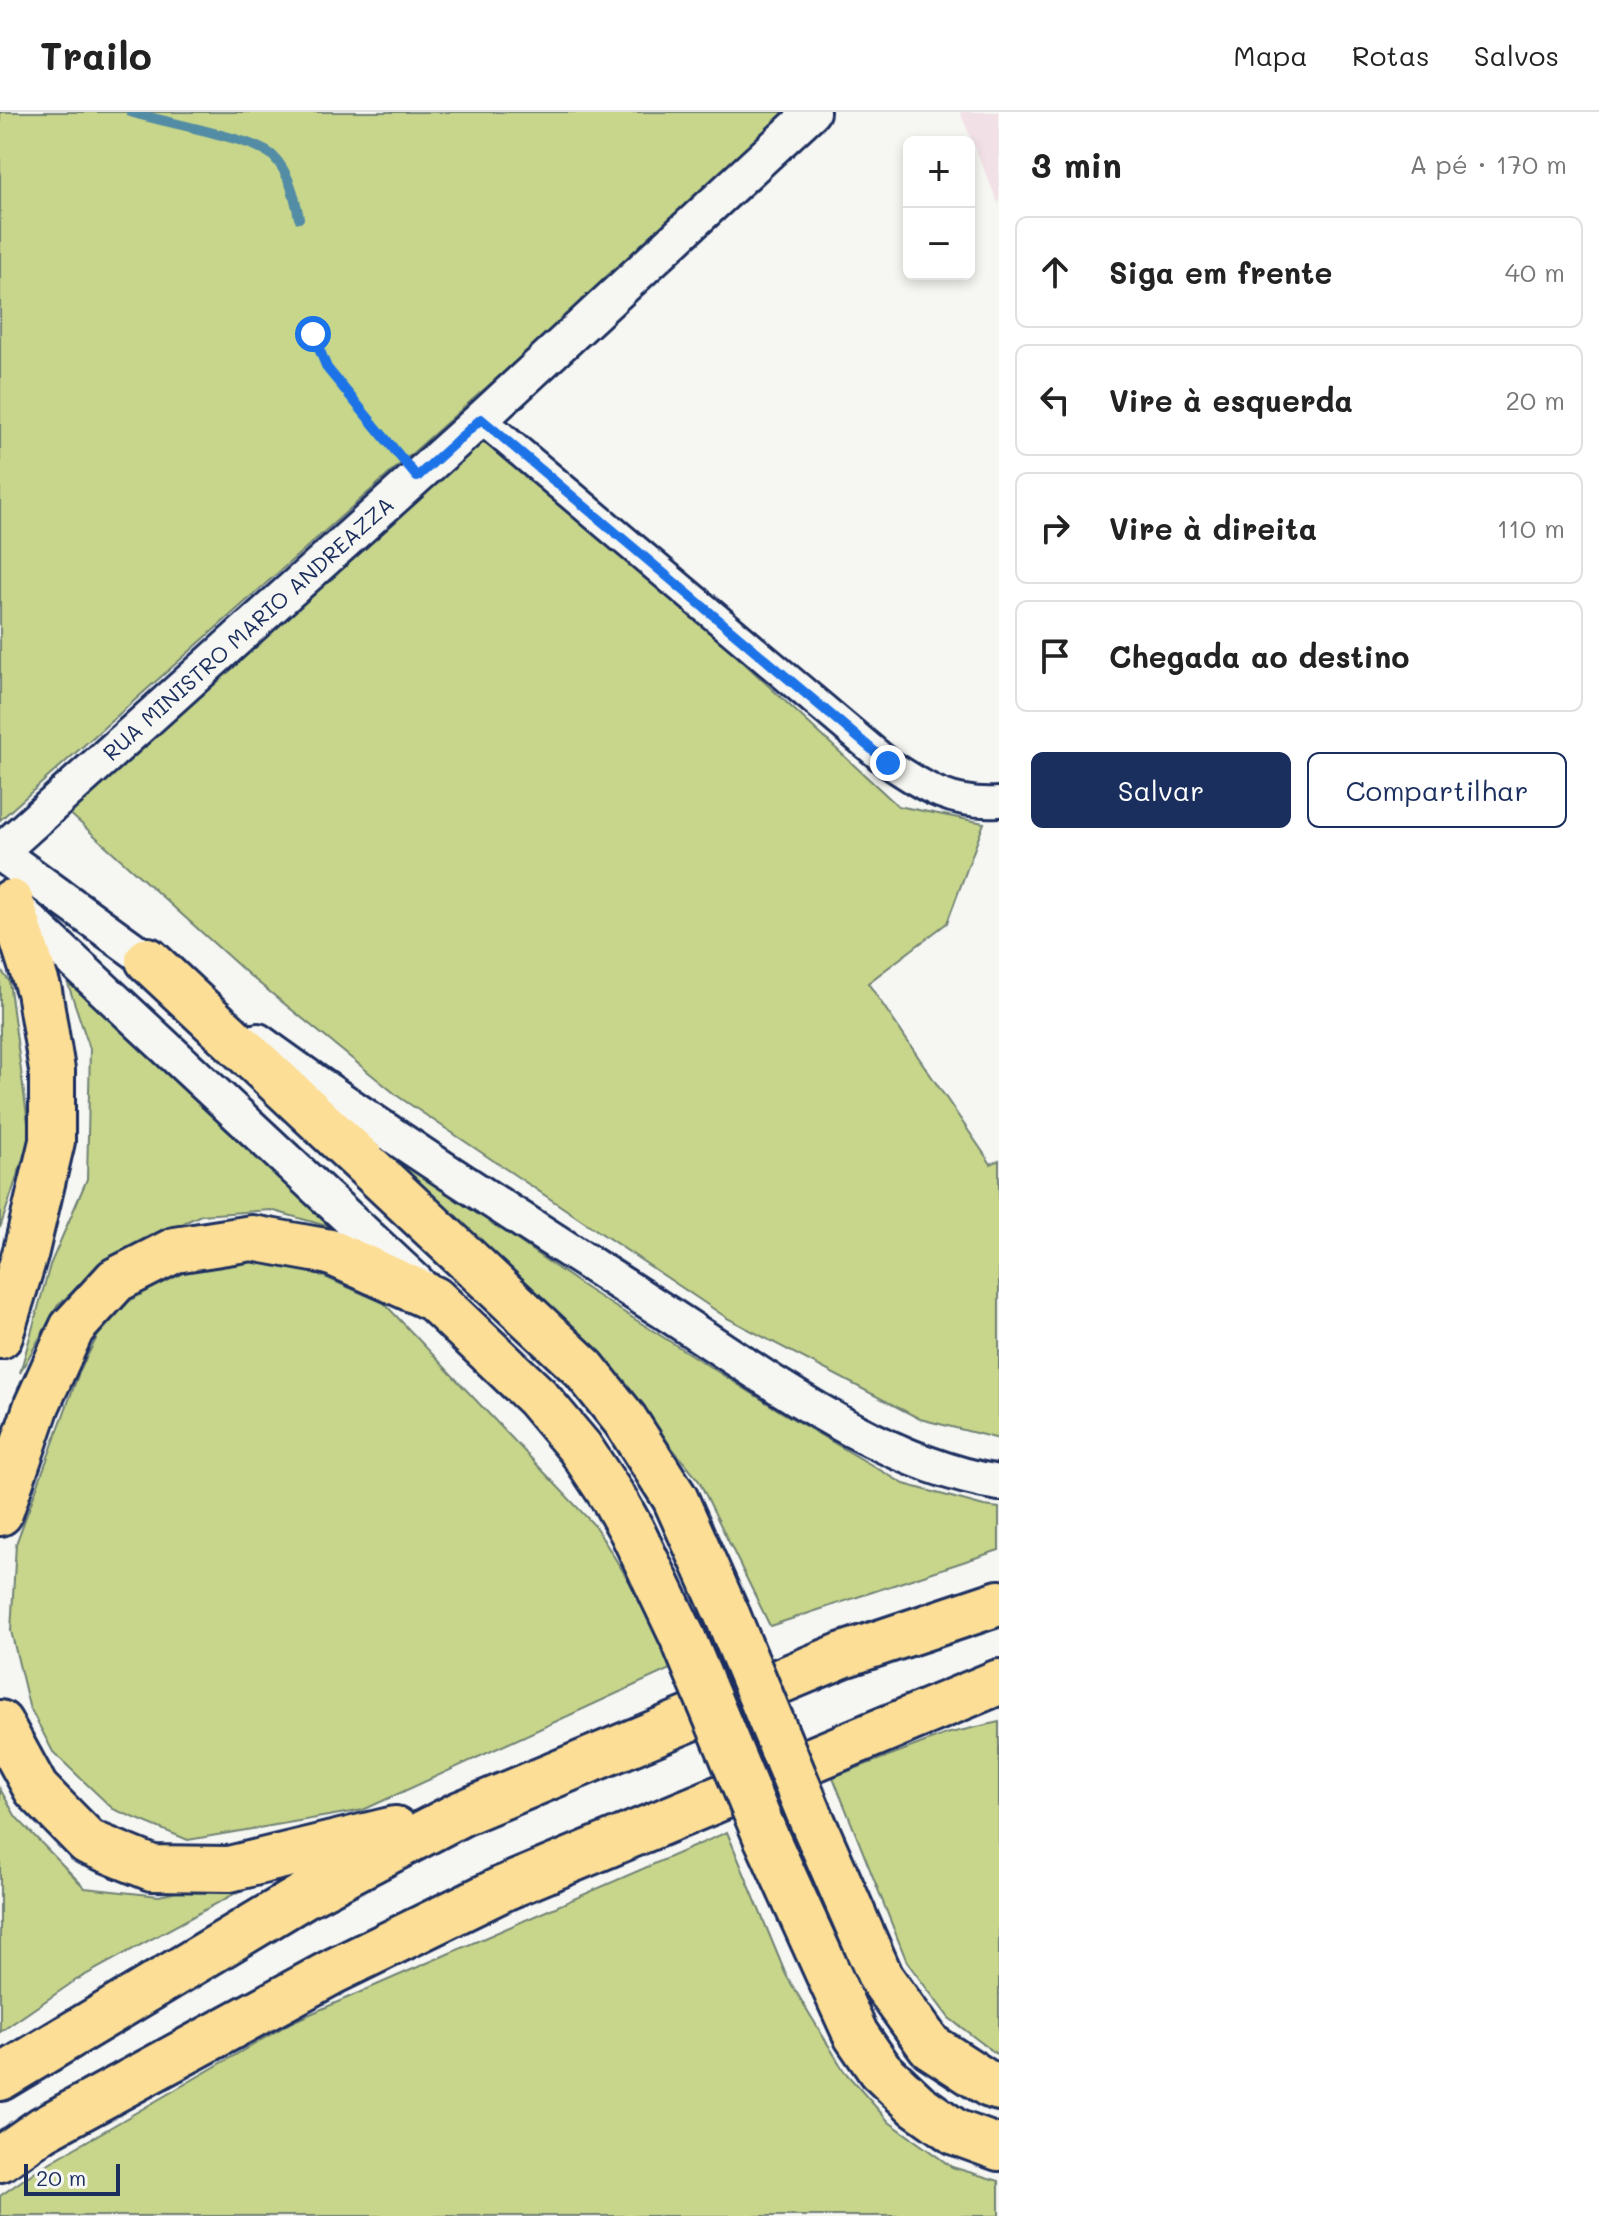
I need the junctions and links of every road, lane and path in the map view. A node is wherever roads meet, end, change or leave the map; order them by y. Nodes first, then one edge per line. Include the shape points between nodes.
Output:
1 (812, 112) edge
2 (313, 334) dead end
3 (481, 419) junction
4 (417, 477) junction
5 (999, 802) edge
6 (0, 853) edge
7 (5, 898) edge
8 (148, 960) junction
9 (434, 1299) junction
10 (0, 1336) edge
11 (999, 1483) edge
12 (0, 1513) edge
13 (999, 1603) edge
14 (999, 1682) edge
15 (999, 1706) edge
16 (0, 1723) edge
17 (883, 1729) junction
18 (460, 1814) junction
19 (0, 2078) edge
20 (999, 2088) edge
21 (999, 2148) edge
22 (0, 2159) edge

1 - 3 street, RUA MINISTRO MARIO ANDREAZZA
2 - 4 path via 327,368
3 - 4 street, RUA MINISTRO MARIO ANDREAZZA
3 - 5 street via 888,763 957,801
4 - 6 street, RUA MINISTRO MARIO ANDREAZZA
6 - 8 street
7 - 9 street
7 - 10 highway via 39,991 52,1070 52,1141
8 - 11 street via 351,1109 799,1398 890,1449 968,1478
8 - 20 highway, bridge via 584,1369 625,1420 675,1498 881,1978 930,2046
9 - 12 highway via 330,1252 252,1238 175,1250 116,1280 72,1328 37,1405
9 - 21 highway, bridge via 537,1397 580,1448 632,1531 856,2035 880,2070 917,2105 955,2132
13 - 18 highway via 843,1655
14 - 17 highway
15 - 17 highway
16 - 18 highway via 36,1789 88,1842 152,1868 229,1869
17 - 22 highway via 504,1888 334,1971 43,2129
18 - 19 highway via 305,1895

